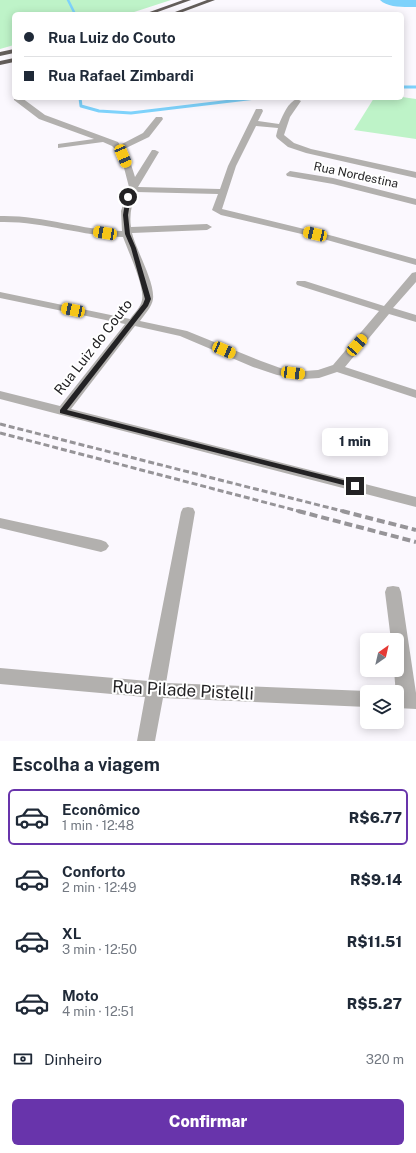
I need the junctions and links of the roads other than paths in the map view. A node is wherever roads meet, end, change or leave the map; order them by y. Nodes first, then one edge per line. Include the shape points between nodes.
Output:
1 (188, 0) edge
2 (212, 0) edge
3 (153, 12) edge
4 (177, 12) edge
5 (12, 51) edge
6 (0, 54) edge
7 (12, 60) edge
8 (0, 63) edge
9 (20, 100) edge
10 (297, 101) dead end
11 (259, 111) dead end
12 (159, 119) dead end
13 (253, 123) junction
14 (281, 126) junction
15 (105, 140) junction
16 (61, 146) dead end
17 (120, 148) junction
18 (155, 152) dead end
19 (290, 174) dead end
20 (416, 175) edge
21 (132, 188) junction
22 (222, 192) junction
23 (416, 202) edge
24 (0, 219) edge
25 (207, 227) dead end
26 (127, 232) junction
27 (415, 260) edge
28 (416, 275) edge
29 (301, 283) dead end
30 (0, 295) edge
31 (387, 310) junction
32 (416, 320) edge
33 (131, 322) junction
34 (337, 368) junction
35 (416, 394) edge
36 (0, 396) edge
37 (63, 411) junction
38 (416, 502) edge
39 (188, 512) dead end
40 (0, 523) edge
41 (101, 546) dead end
42 (393, 592) dead end
43 (0, 676) edge
44 (156, 690) junction
45 (360, 699) edge
46 (407, 701) edge
47 (146, 741) edge

1 - 3 highway
2 - 4 highway
5 - 6 highway
7 - 8 highway
9 - 15 street via 42,117
10 - 14 street
11 - 13 street
12 - 17 street via 146,136
13 - 14 street
13 - 22 street
14 - 20 street via 280,136 290,145
15 - 16 street
15 - 17 street
17 - 21 street
18 - 21 street, Rua Luiz do Couto
19 - 23 street, Rua Nordestina via 347,184
21 - 22 street
21 - 26 street, Rua Luiz do Couto via 126,207
22 - 27 street via 217,208 220,212
24 - 26 street via 26,218 105,233
25 - 26 street
26 - 33 street, Rua Luiz do Couto via 148,299
28 - 31 street
29 - 31 street
30 - 33 street
31 - 32 street
31 - 34 street
33 - 34 street via 183,333 281,372 319,374
33 - 37 street, Rua Luiz do Couto
34 - 35 street
36 - 37 street
37 - 38 street
39 - 44 street
40 - 41 street
42 - 46 street
43 - 44 street, Rua Pilade Pistelli
44 - 45 street, Rua Pilade Pistelli
44 - 47 street

